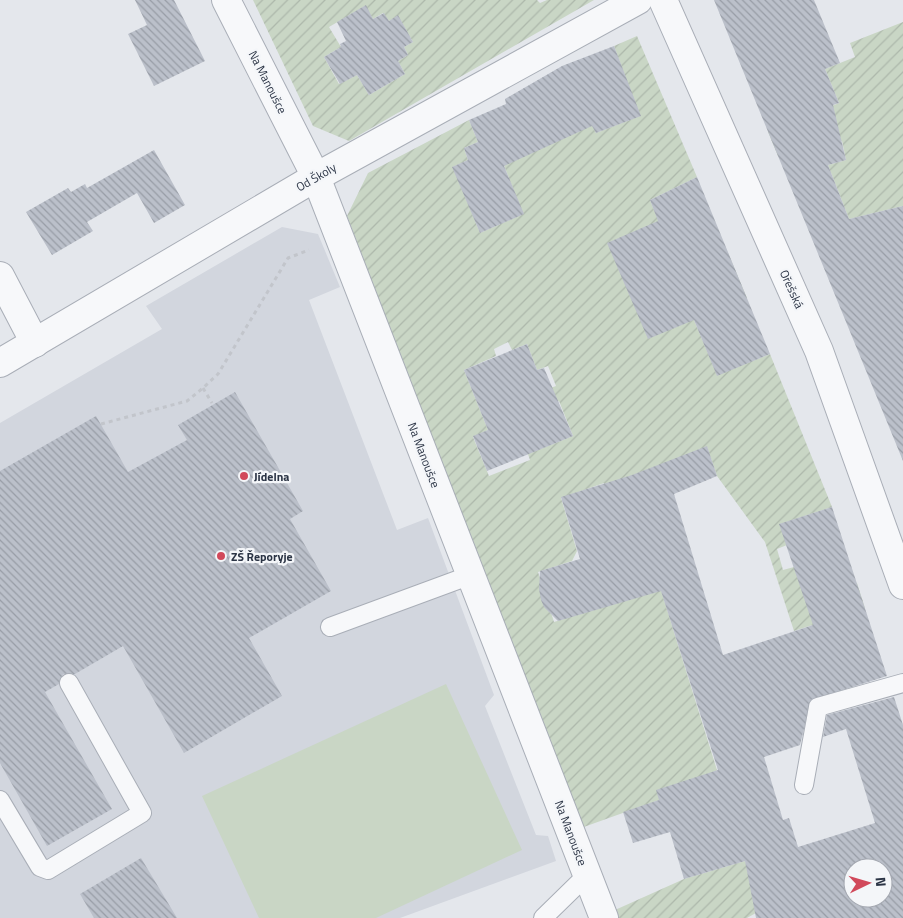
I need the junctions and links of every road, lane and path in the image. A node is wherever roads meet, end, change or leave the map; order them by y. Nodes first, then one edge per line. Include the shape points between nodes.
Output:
1 (226, 0) edge
2 (638, 0) edge
3 (663, 0) edge
4 (316, 177) junction
5 (339, 237) junction
6 (0, 276) edge
7 (35, 343) junction
8 (0, 363) edge
9 (203, 388) junction
10 (212, 403) dead end
11 (101, 424) dead end
12 (471, 576) junction
13 (903, 584) edge
14 (330, 627) dead end
15 (69, 683) dead end
16 (903, 683) edge
17 (804, 785) dead end
18 (0, 800) edge
19 (590, 884) junction
20 (543, 918) edge
21 (604, 918) edge

1 - 4 street, Na Manoušce
2 - 4 street, Od Školy
3 - 13 street, Ořešská via 819,351
4 - 5 street, Na Manoušce
4 - 7 street, Od Školy
5 - 9 path via 288,258 218,374
5 - 12 street, Na Manoušce
6 - 7 street
7 - 8 street, Od Školy
9 - 10 path
9 - 11 path via 187,401
12 - 14 lane
12 - 19 street, Na Manoušce
15 - 18 lane via 142,813 48,870 40,867
16 - 17 lane via 818,707
19 - 20 lane
19 - 21 street, Na Manoušce

